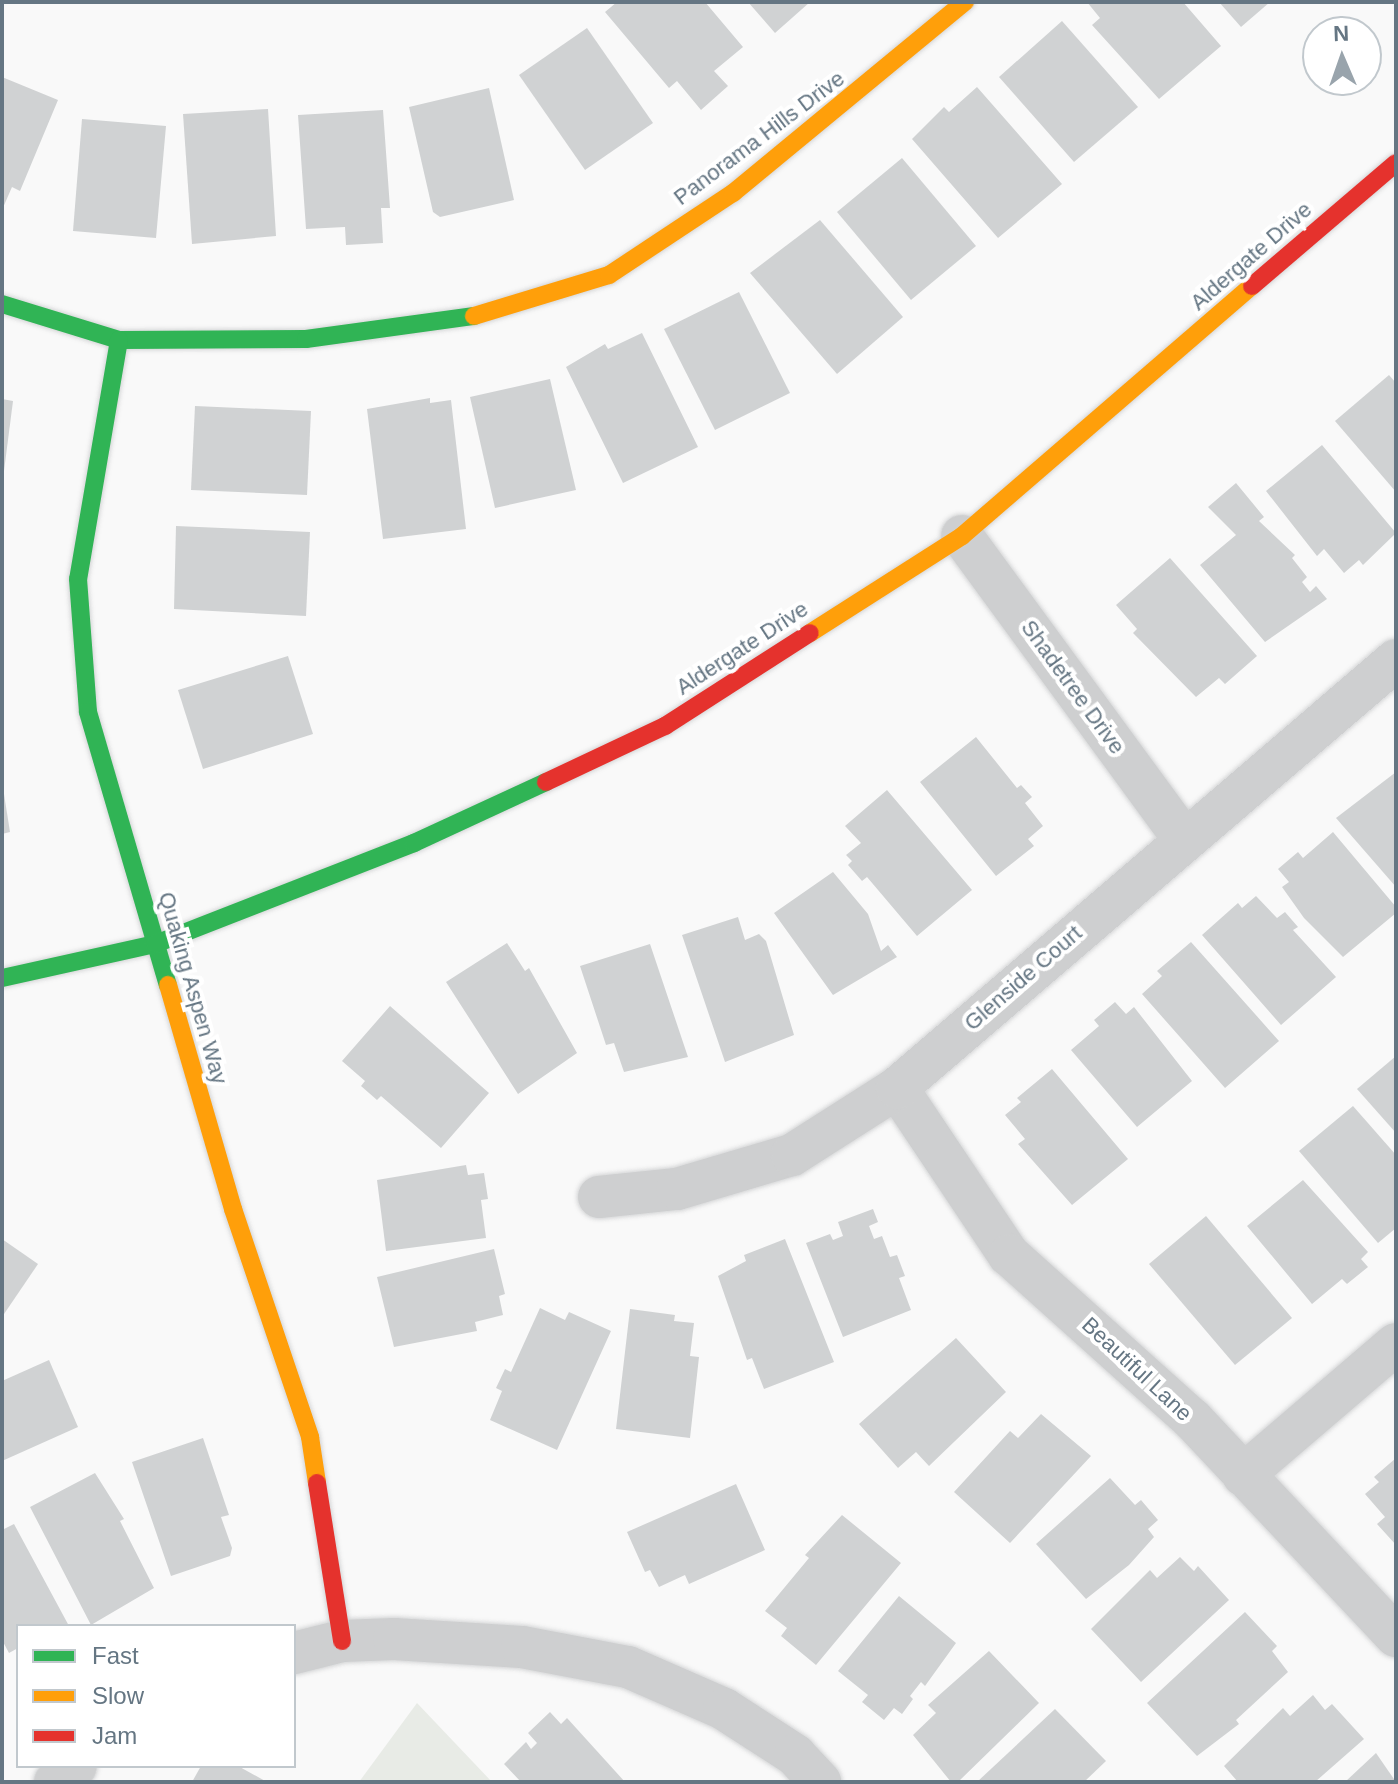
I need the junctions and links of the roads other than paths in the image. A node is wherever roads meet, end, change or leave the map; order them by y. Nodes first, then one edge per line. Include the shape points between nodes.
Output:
1 (965, 2) edge
2 (1396, 163) edge
3 (2, 304) edge
4 (119, 340) junction
5 (962, 536) junction
6 (1396, 660) edge
7 (1184, 839) junction
8 (155, 944) junction
9 (2, 978) edge
10 (897, 1088) junction
11 (599, 1197) dead end
12 (1396, 1344) edge
13 (1243, 1475) junction
14 (1396, 1636) edge
15 (342, 1641) junction
16 (296, 1652) edge
17 (73, 1768) edge
18 (55, 1782) edge
19 (820, 1782) edge

1 - 4 street, Panorama Hills Drive via 733,193 609,275 459,321 306,339
2 - 5 street, Aldergate Drive
3 - 4 street, Panorama Hills Drive
4 - 8 street, Quaking Aspen Way via 78,579 88,712
5 - 7 street, Shadetree Drive
5 - 8 street, Aldergate Drive via 665,726 414,843
6 - 7 street, Glenside Court
7 - 10 street, Glenside Court
8 - 9 street, Aldergate Drive
8 - 15 street, Quaking Aspen Way via 233,1209 310,1437
10 - 11 street, Glenside Court via 792,1155 677,1189
10 - 13 street, Beautiful Lane via 1009,1255 1181,1409
12 - 13 street
13 - 14 street, Beautiful Lane
15 - 16 street
15 - 19 street via 522,1647 628,1667 724,1709 795,1755
17 - 18 street

